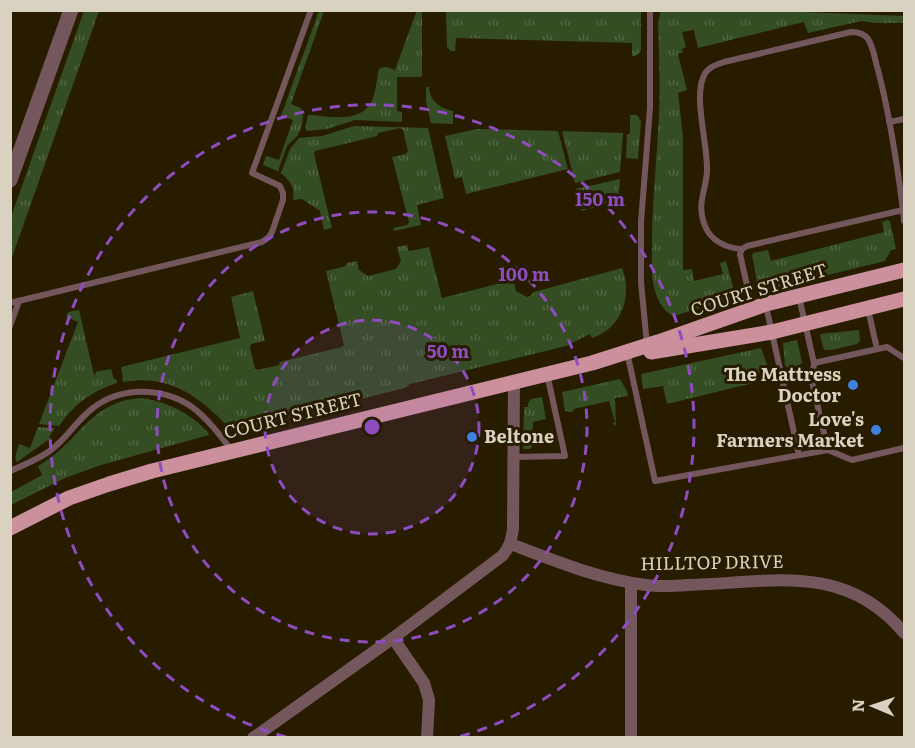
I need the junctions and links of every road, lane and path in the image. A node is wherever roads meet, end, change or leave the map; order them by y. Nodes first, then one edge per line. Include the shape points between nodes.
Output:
1 (70, 10) edge
2 (311, 10) edge
3 (650, 10) edge
4 (904, 119) edge
5 (889, 122) junction
6 (11, 175) edge
7 (904, 209) edge
8 (904, 221) edge
9 (742, 249) junction
10 (904, 270) edge
11 (798, 296) junction
12 (904, 299) edge
13 (19, 301) junction
14 (10, 303) edge
15 (759, 306) junction
16 (868, 309) junction
17 (805, 324) junction
18 (10, 326) edge
19 (772, 332) junction
20 (647, 346) junction
21 (877, 349) junction
22 (627, 354) junction
23 (904, 358) edge
24 (814, 363) junction
25 (547, 374) junction
26 (514, 381) junction
27 (904, 448) edge
28 (828, 450) junction
29 (232, 451) junction
30 (800, 455) junction
31 (513, 457) junction
32 (10, 471) edge
33 (10, 528) edge
34 (511, 544) junction
35 (631, 583) junction
36 (904, 633) edge
37 (393, 638) junction
38 (253, 738) edge
39 (428, 738) edge
40 (630, 738) edge

1 - 6 street
2 - 13 lane via 252,173 280,186 283,193 269,237 262,242
3 - 20 lane via 650,108 640,222 640,282
4 - 5 lane
5 - 7 lane
5 - 9 lane via 872,48 864,35 858,33 724,62 708,70 700,94 707,165 700,204 702,216 706,228 719,243
7 - 8 lane
7 - 9 lane
9 - 15 lane via 741,262
10 - 11 main road, COURT STREET
11 - 15 main road, COURT STREET
11 - 17 lane
12 - 16 main road, COURT STREET
13 - 14 lane
13 - 18 lane
15 - 19 lane
15 - 20 main road, COURT STREET
16 - 17 main road, COURT STREET
16 - 21 lane
17 - 19 main road, COURT STREET
17 - 24 lane
19 - 22 main road, COURT STREET
19 - 30 lane
20 - 22 main road, COURT STREET
21 - 23 lane via 887,347
21 - 24 lane
22 - 25 main road, COURT STREET
22 - 30 lane via 655,481
24 - 28 lane via 812,382
25 - 26 main road, COURT STREET
25 - 31 lane via 565,456
26 - 29 main road, COURT STREET
26 - 31 street
27 - 28 lane via 852,460
28 - 30 lane
29 - 32 lane via 214,427 191,407 162,394 132,392 103,400 51,450
29 - 33 main road, COURT STREET via 93,489
31 - 34 street
34 - 35 street, HILLTOP DRIVE via 584,571
34 - 37 street via 502,556
35 - 36 street, HILLTOP DRIVE via 662,586 819,582 867,601 895,621
35 - 40 street
37 - 38 street
37 - 39 street via 424,683 429,700

